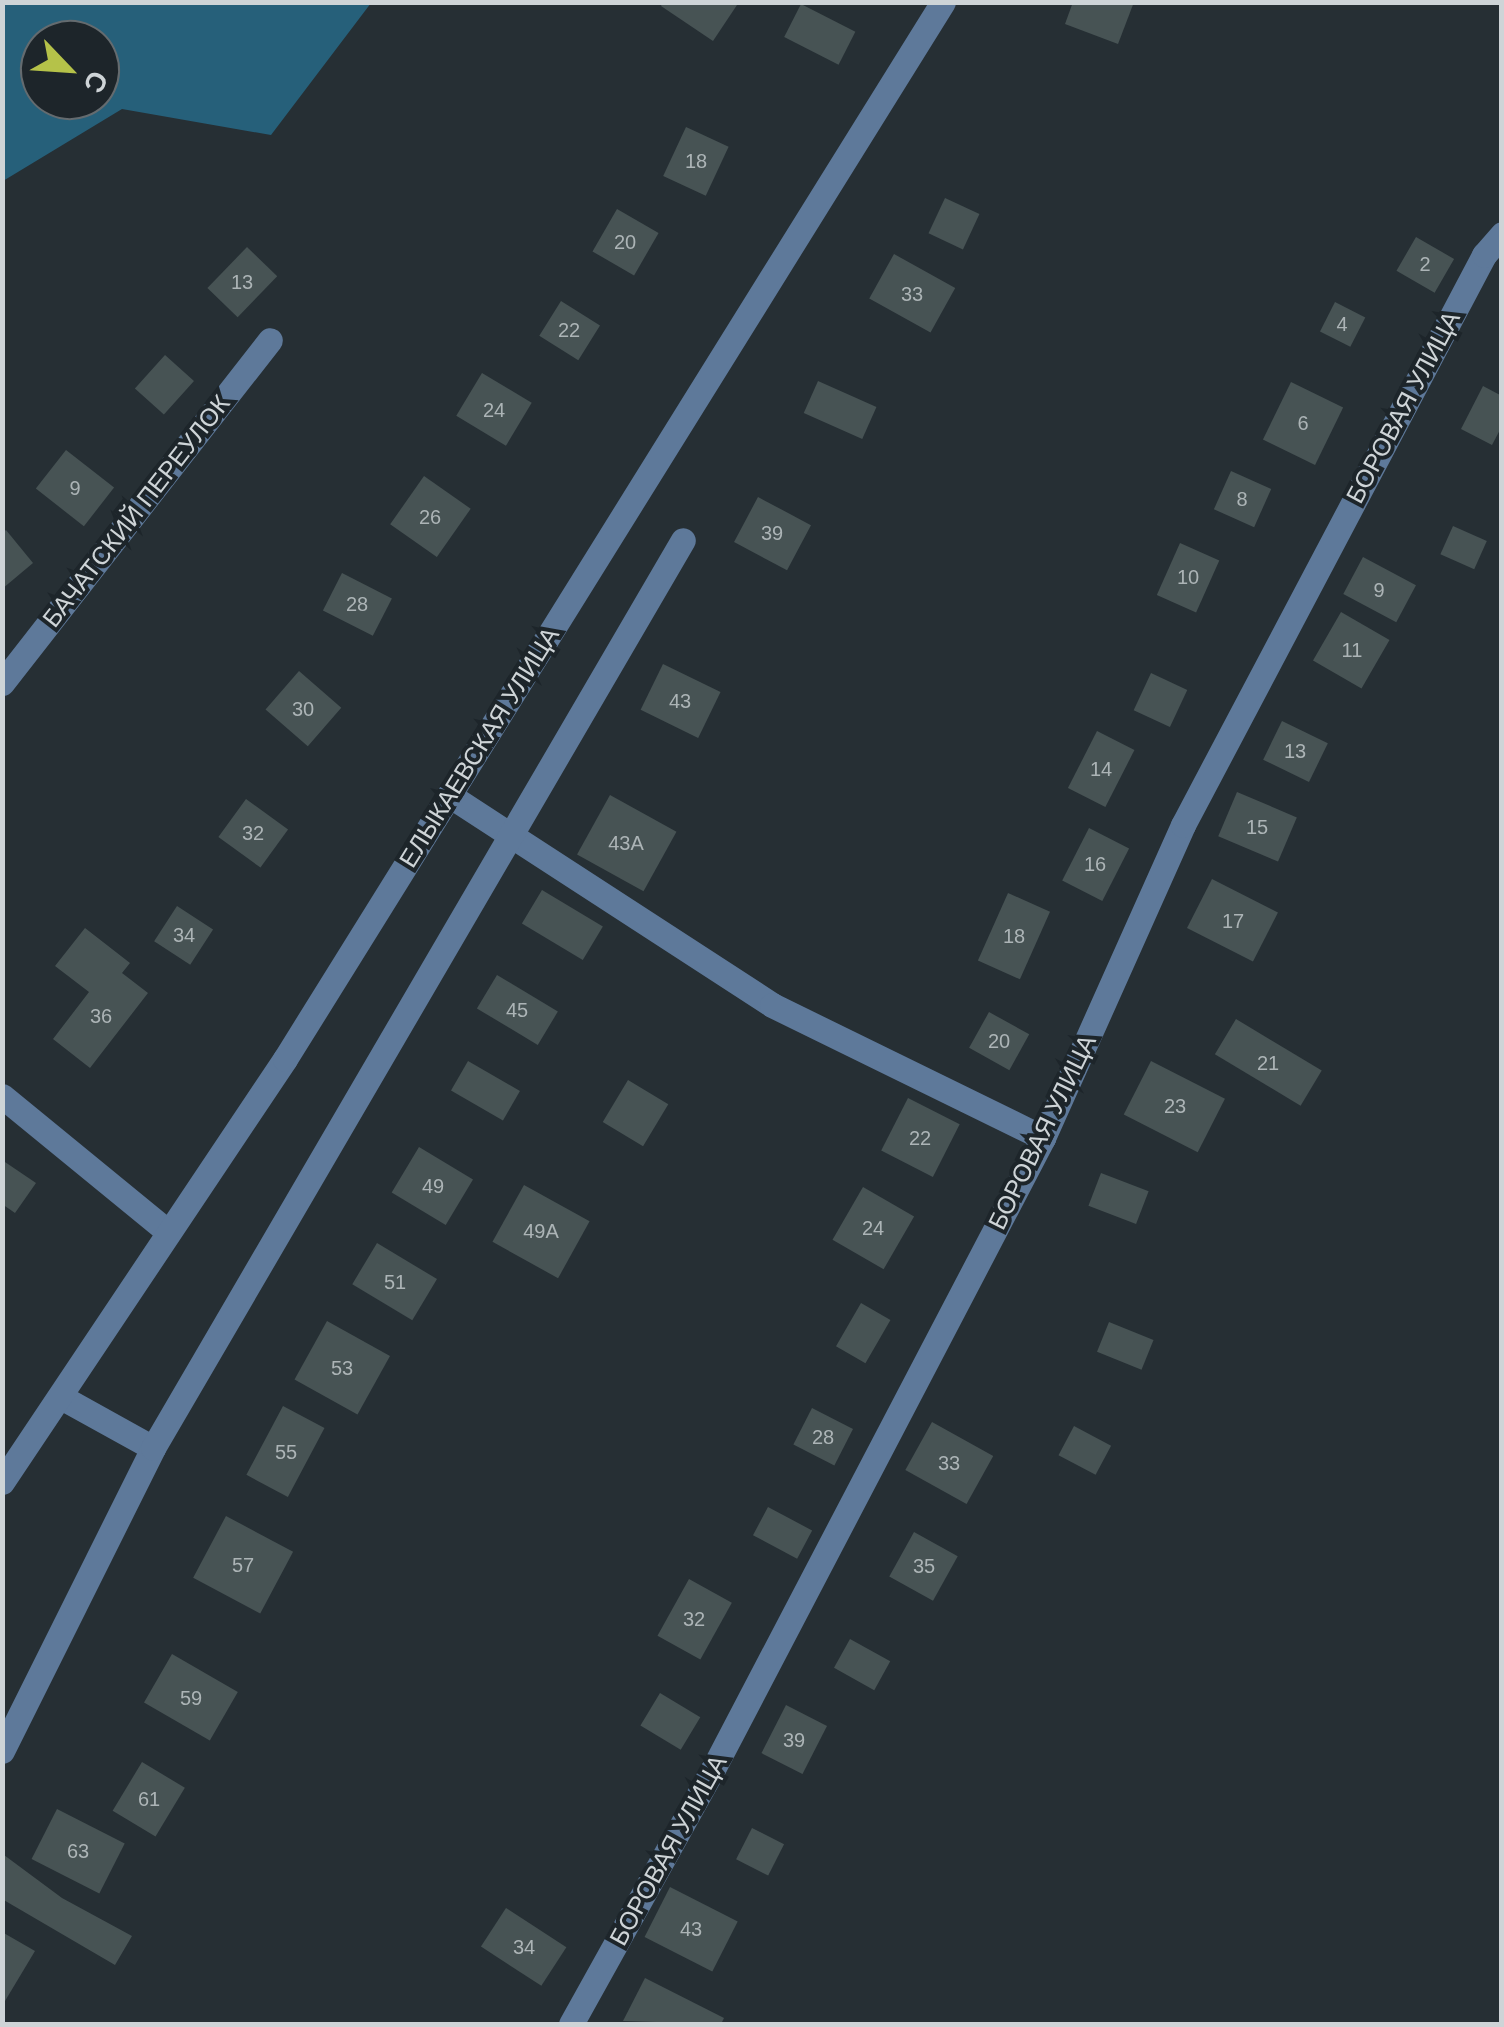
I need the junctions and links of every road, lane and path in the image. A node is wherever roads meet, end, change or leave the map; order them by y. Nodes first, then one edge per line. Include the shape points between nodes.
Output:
1 (943, 2) edge
2 (1502, 234) edge
3 (270, 340) dead end
4 (683, 540) dead end
5 (2, 683) edge
6 (450, 795) junction
7 (510, 834) junction
8 (2, 1096) edge
9 (1043, 1138) junction
10 (168, 1232) junction
11 (61, 1397) junction
12 (153, 1448) junction
13 (2, 1482) edge
14 (2, 1751) edge
15 (571, 2024) edge

1 - 6 street, ЕЛЫКАЕВСКАЯ УЛИЦА
2 - 9 street, БОРОВАЯ УЛИЦА via 1484,256 1184,824
3 - 5 street, БАЧАТСКИЙ ПЕРЕУЛОК
4 - 7 street
6 - 7 street
6 - 10 street, ЕЛЫКАЕВСКАЯ УЛИЦА via 285,1060
7 - 9 street via 772,1005
7 - 12 street
8 - 10 street
9 - 15 street, БОРОВАЯ УЛИЦА via 712,1770
10 - 11 street, ЕЛЫКАЕВСКАЯ УЛИЦА
11 - 12 street
11 - 13 street, ЕЛЫКАЕВСКАЯ УЛИЦА
12 - 14 street

